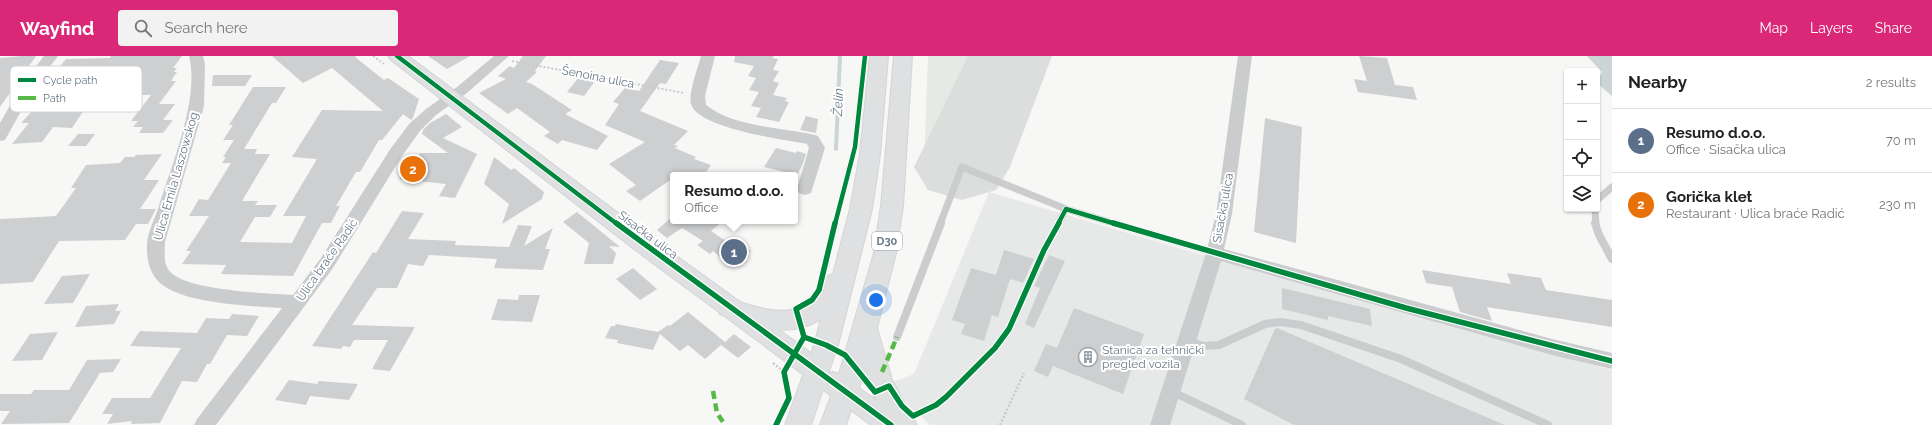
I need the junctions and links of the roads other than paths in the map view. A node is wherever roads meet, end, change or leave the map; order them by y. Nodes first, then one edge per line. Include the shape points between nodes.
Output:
1 (51, 56) edge
2 (196, 56) edge
3 (397, 56) edge
4 (708, 56) edge
5 (879, 56) edge
6 (903, 56) edge
7 (1245, 56) edge
8 (500, 58) edge
9 (43, 66) edge
10 (451, 97) junction
11 (13, 112) edge
12 (0, 136) edge
13 (1612, 187) edge
14 (805, 189) dead end
15 (1600, 197) edge
16 (1066, 209) junction
17 (1595, 212) edge
18 (1215, 253) junction
19 (1612, 259) edge
20 (848, 267) junction
21 (298, 302) junction
22 (728, 307) junction
23 (865, 324) junction
24 (1009, 329) road end
25 (897, 337) dead end
26 (1188, 340) junction
27 (1612, 361) edge
28 (817, 371) junction
29 (1172, 390) junction
30 (844, 391) junction
31 (903, 422) edge
32 (1231, 422) edge
33 (204, 425) edge
34 (798, 425) edge
35 (833, 425) edge
36 (1160, 425) edge
37 (1242, 425) edge
38 (1548, 425) edge

1 - 9 street
2 - 21 street, Ulica Emila Laszowskog via 197,106 156,242 158,265 168,281 183,287 211,294
3 - 10 main road, Sisačka ulica
4 - 14 street via 698,96 699,108 718,119 813,140 817,148
5 - 20 main road, D30 via 867,170
6 - 23 main road, D30 via 892,206 885,252
7 - 18 street, Sisačka ulica via 1224,214
8 - 10 street, Ulica braće Radić
10 - 21 street, Ulica braće Radić via 430,112 406,139 350,229
10 - 22 main road, Sisačka ulica
11 - 12 street
13 - 15 lane
16 - 18 lane
16 - 24 lane via 1044,250
16 - 25 lane via 962,167
17 - 19 lane via 1599,234
18 - 26 street, Sisačka ulica
18 - 27 street via 1544,345
20 - 22 main road via 821,307 811,314 774,320 745,314
20 - 28 main road, D30
21 - 33 street, Ulica braće Radić
22 - 28 main road, Sisačka ulica
23 - 30 main road via 854,367
23 - 31 main road via 876,373 890,403
26 - 29 street, Sisačka ulica
26 - 38 lane via 1203,346 1218,345 1265,324 1280,322 1301,325 1401,359
28 - 30 main road, Sisačka ulica
28 - 34 main road
29 - 32 lane
29 - 36 street, Sisačka ulica
30 - 31 main road, Sisačka ulica
30 - 35 main road
32 - 37 lane

